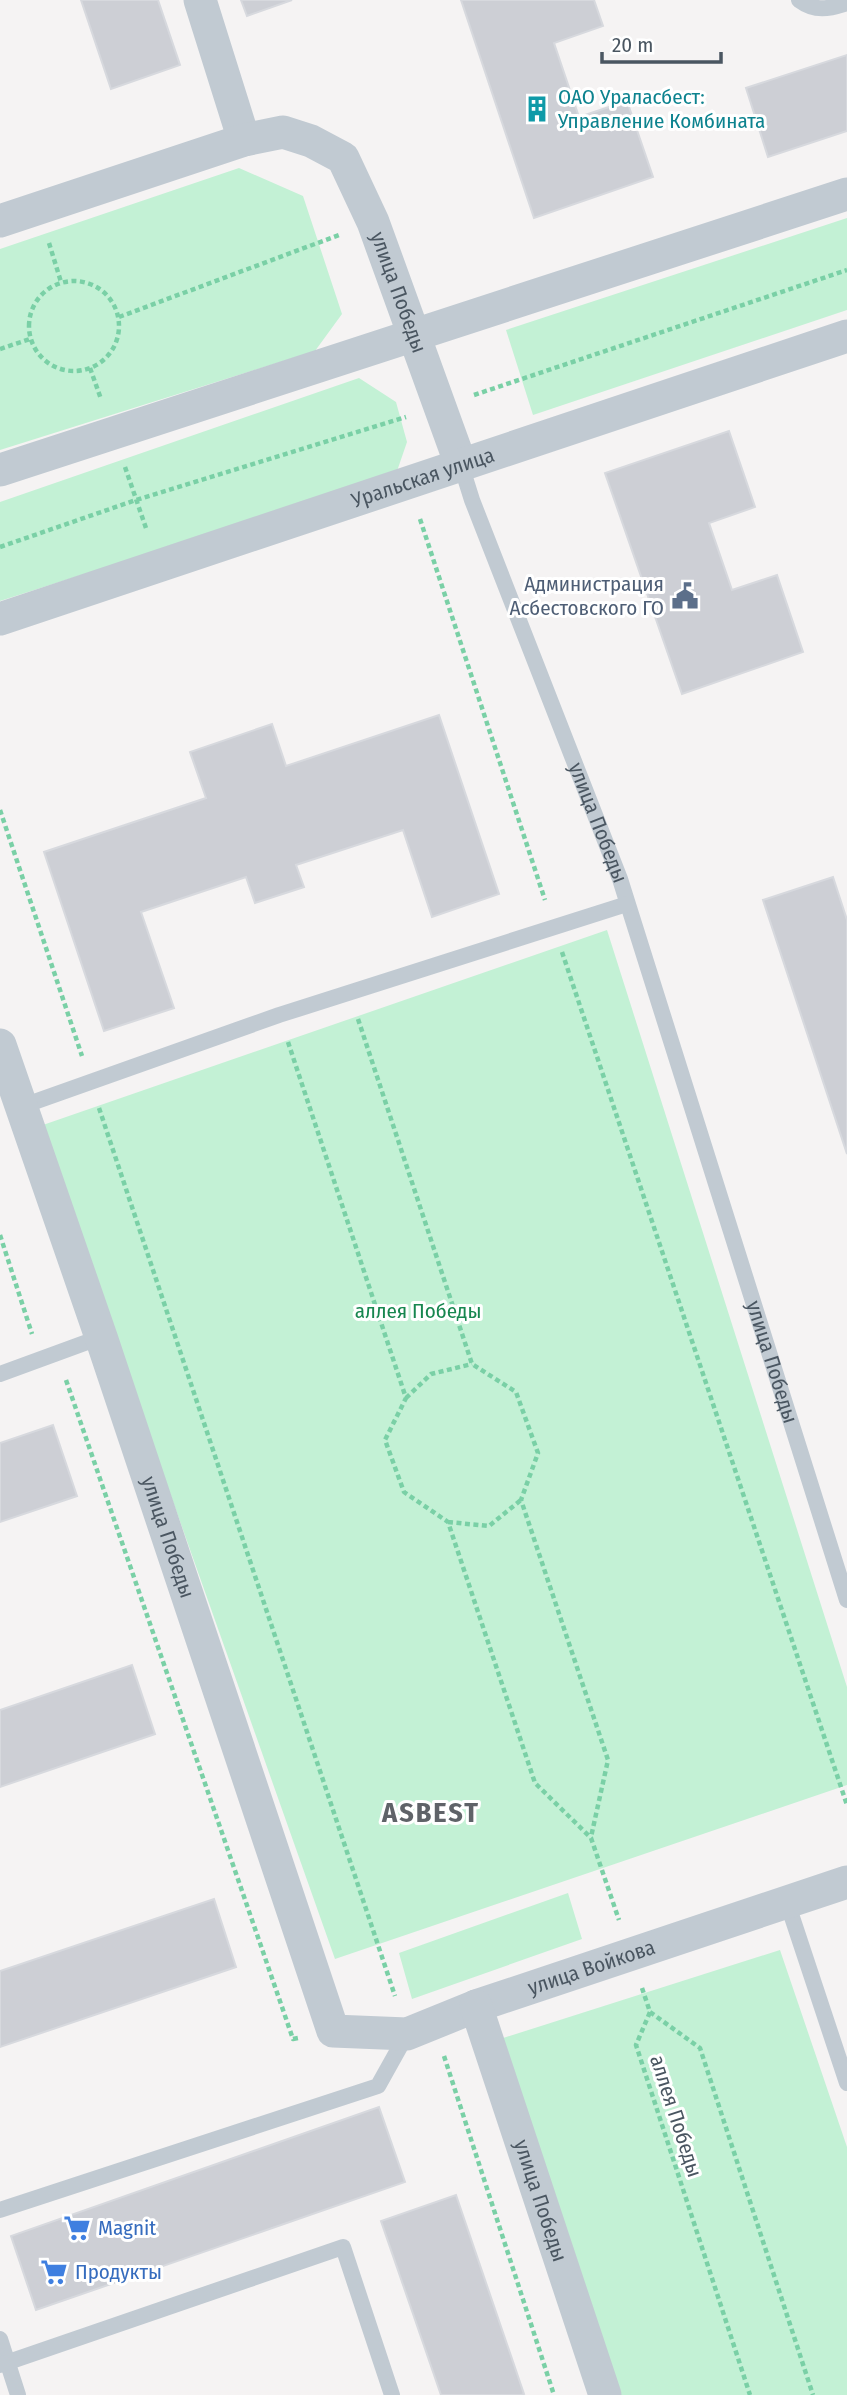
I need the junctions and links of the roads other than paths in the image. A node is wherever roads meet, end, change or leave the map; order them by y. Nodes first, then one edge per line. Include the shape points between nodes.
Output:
1 (200, 0) edge
2 (799, 0) edge
3 (847, 3) edge
4 (244, 140) junction
5 (847, 194) edge
6 (0, 221) edge
7 (412, 334) junction
8 (847, 336) edge
9 (461, 465) junction
10 (0, 470) edge
11 (0, 620) edge
12 (627, 904) junction
13 (0, 1045) edge
14 (20, 1107) junction
15 (101, 1337) junction
16 (0, 1374) edge
17 (847, 1600) edge
18 (847, 1882) edge
19 (787, 1902) junction
20 (476, 2006) junction
21 (420, 2028) junction
22 (333, 2031) joint
23 (847, 2083) edge
24 (0, 2210) edge
25 (0, 2339) edge
26 (4, 2364) edge
27 (18, 2395) edge
28 (392, 2395) edge
29 (605, 2395) edge

1 - 4 street
2 - 3 lane via 825,10
4 - 6 street, улица Победы
4 - 7 street, улица Победы via 283,132 343,158 373,222
5 - 7 street
7 - 9 street, улица Победы
7 - 10 street
8 - 9 street, Уральская улица
9 - 11 street, Уральская улица
9 - 12 lane, улица Победы
12 - 14 lane via 279,1015
12 - 17 lane, улица Победы
13 - 14 street, улица Победы
14 - 15 street, улица Победы
15 - 16 lane
15 - 22 street, улица Победы
18 - 19 street, улица Войкова
19 - 20 street, улица Войкова
19 - 23 lane
20 - 21 street, улица Войкова
20 - 29 street, улица Победы
21 - 22 street, улица Войкова
21 - 24 lane via 378,2086
25 - 26 lane
26 - 27 lane
26 - 28 lane via 343,2247

